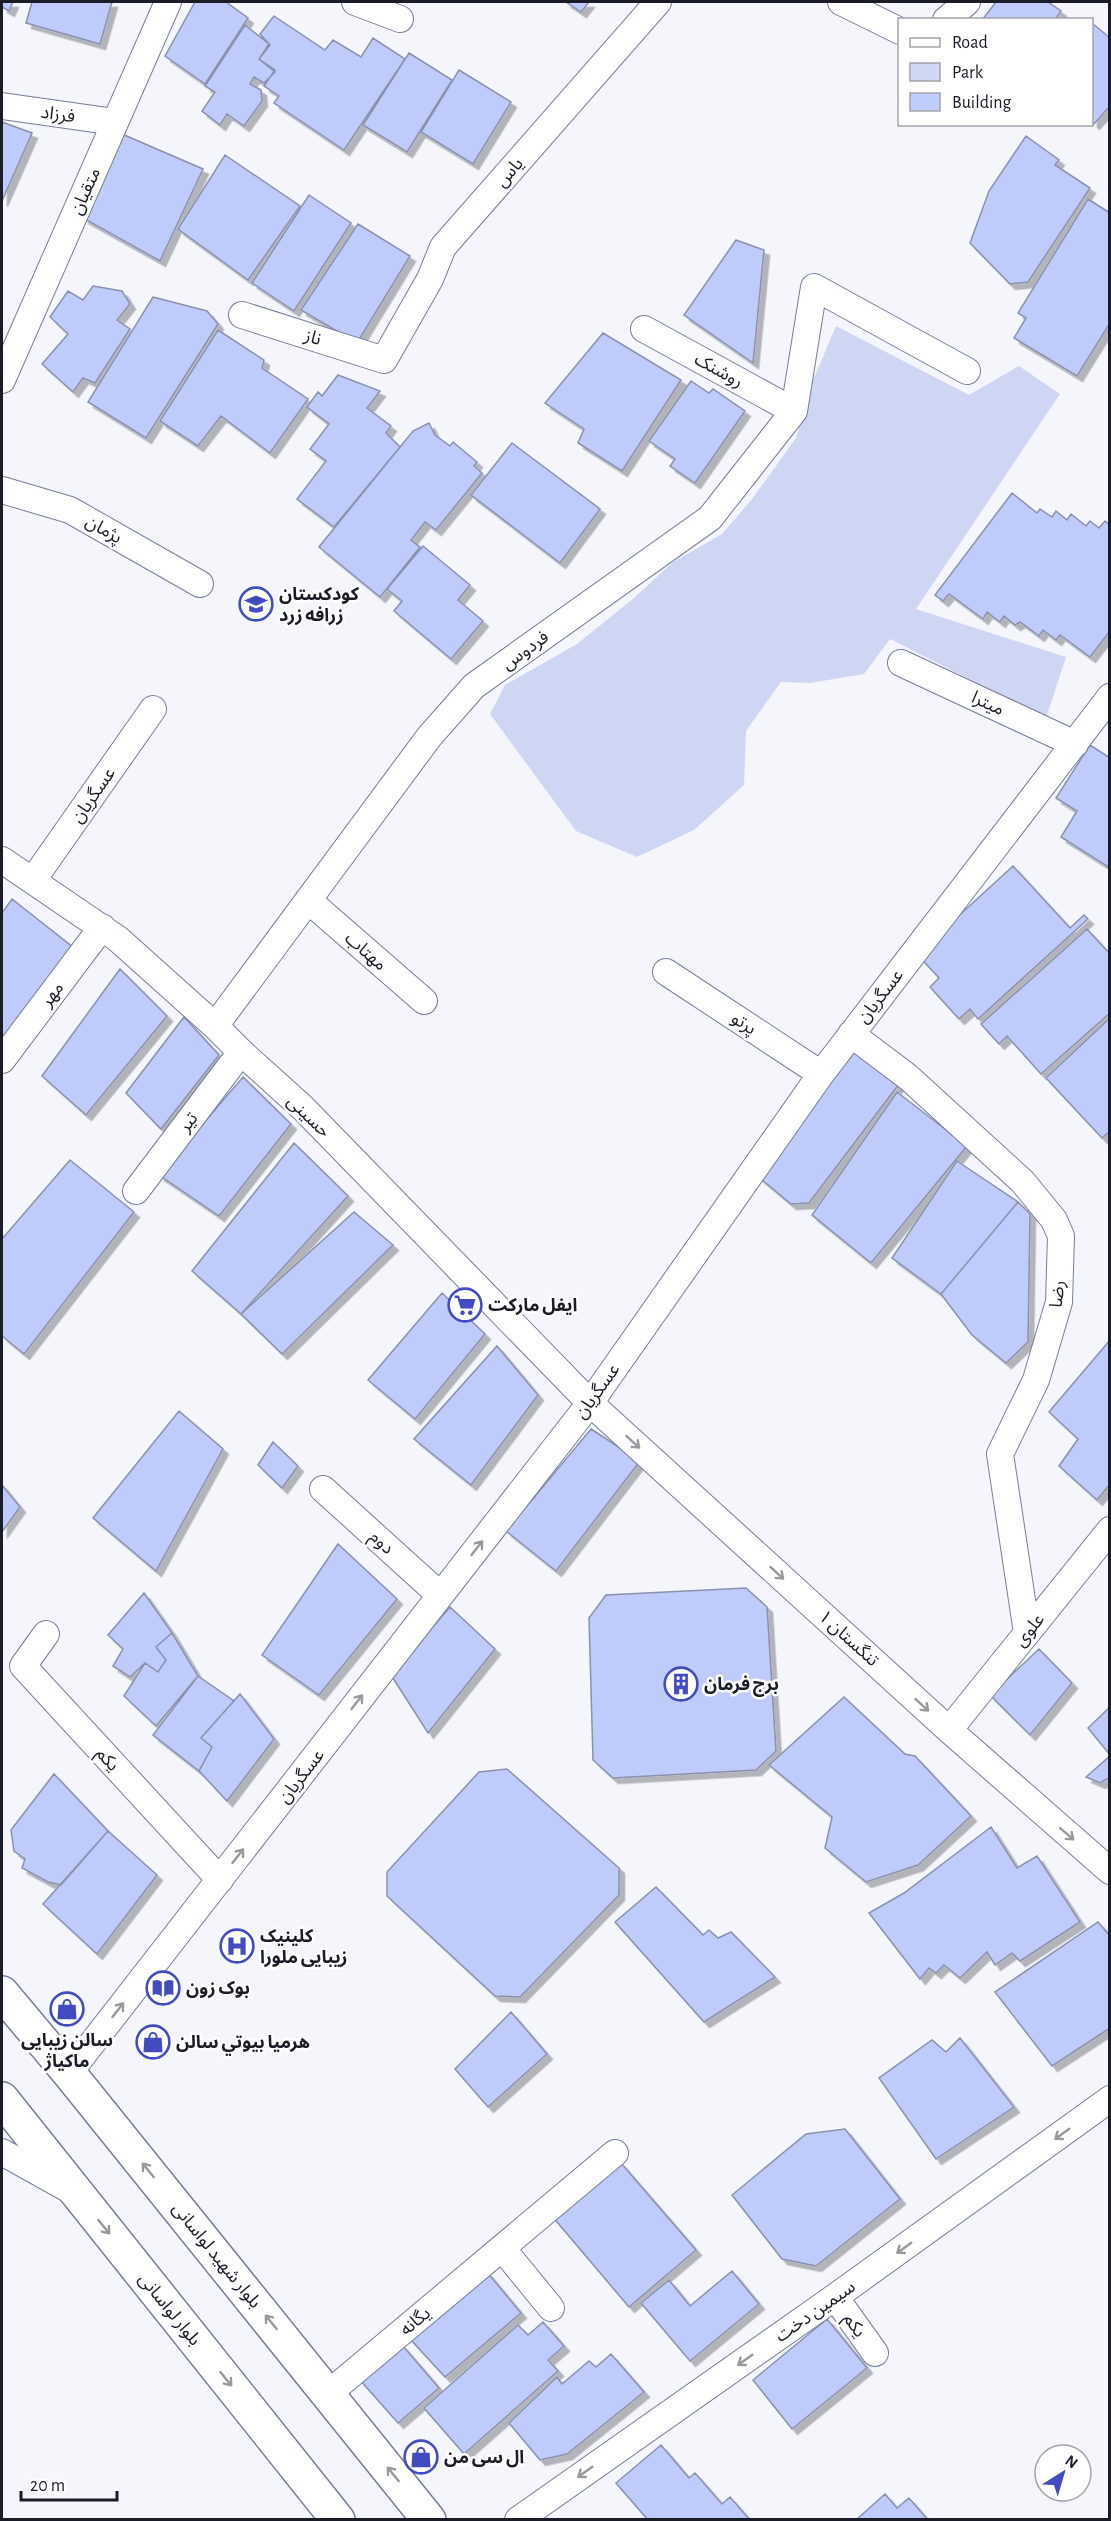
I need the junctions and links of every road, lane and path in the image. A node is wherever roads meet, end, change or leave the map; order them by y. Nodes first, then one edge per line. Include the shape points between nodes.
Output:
1 (168, 2) edge
2 (354, 2) edge
3 (658, 2) edge
4 (841, 2) edge
5 (967, 2) edge
6 (948, 18) edge
7 (400, 19) dead end
8 (898, 30) edge
9 (2, 106) edge
10 (115, 122) junction
11 (242, 315) dead end
12 (644, 329) dead end
13 (384, 360) joint
14 (967, 370) dead end
15 (2, 380) edge
16 (794, 411) junction
17 (2, 490) edge
18 (200, 584) dead end
19 (901, 663) dead end
20 (1110, 697) edge
21 (153, 709) dead end
22 (1075, 744) junction
23 (2, 860) edge
24 (33, 880) junction
25 (308, 900) junction
26 (102, 927) junction
27 (666, 972) dead end
28 (424, 1001) dead end
29 (216, 1026) junction
30 (851, 1034) junction
31 (241, 1052) junction
32 (2, 1060) edge
33 (822, 1074) junction
34 (136, 1191) dead end
35 (590, 1403) junction
36 (323, 1489) dead end
37 (1110, 1530) edge
38 (440, 1595) junction
39 (1027, 1633) junction
40 (46, 1635) dead end
41 (949, 1730) junction
42 (1110, 1871) edge
43 (220, 1880) junction
44 (2, 1993) edge
45 (69, 2073) junction
46 (2, 2099) edge
47 (1110, 2099) edge
48 (2, 2152) edge
49 (615, 2153) dead end
50 (78, 2194) junction
51 (502, 2248) junction
52 (835, 2297) junction
53 (551, 2308) dead end
54 (875, 2353) dead end
55 (329, 2393) junction
56 (338, 2520) edge
57 (429, 2520) edge
58 (518, 2520) edge

1 - 10 street, متقیان
2 - 7 street
3 - 13 street, یاس via 443,247 430,279
4 - 8 street
5 - 6 street
9 - 10 street, فرزاد
10 - 15 street, متقیان
11 - 13 street, ناز
12 - 16 street, روشنک
14 - 16 street, فردوس via 814,286
16 - 25 street, فردوس via 710,518 474,687 429,737
17 - 18 street, پژمان via 70,510
19 - 22 street, میترا
20 - 22 street, عسگریان
21 - 24 street, عسگریان
22 - 30 street, عسگریان
23 - 24 street, حسینی
24 - 26 street, حسینی
25 - 28 street, مهتاب
25 - 29 street, فردوس
26 - 29 street, حسینی
26 - 32 street, مهر
27 - 33 street, پرتو
29 - 31 street, حسینی
30 - 33 street, عسگریان
30 - 39 street, رضا via 908,1077 1023,1182 1054,1220 1061,1236 1059,1302 1036,1380 1000,1454
31 - 34 street, تیر
31 - 35 street, حسینی via 303,1108
33 - 35 street, عسگریان
38 -> 35 street, عسگریان
35 -> 41 street, تنگستان ۱
36 - 38 street, دوم
37 - 39 street, علوی
43 -> 38 street, عسگریان
39 - 41 street, علوی
40 - 43 street, یکم via 22,1666
41 -> 42 street, تنگستان ۱
45 -> 43 street, عسگریان
44 - 45 main road, بلوار شهید لواسانی
55 -> 45 main road, بلوار شهید لواسانی
46 - 50 main road, بلوار لواسانی
47 -> 52 street, سیمین دخت
48 - 50 street
49 - 51 street, یگانه
50 -> 56 main road, بلوار لواسانی
51 - 53 street
51 - 55 street, یگانه
52 - 54 street, یکم
52 -> 58 street, سیمین دخت
57 -> 55 main road, بلوار شهید لواسانی

